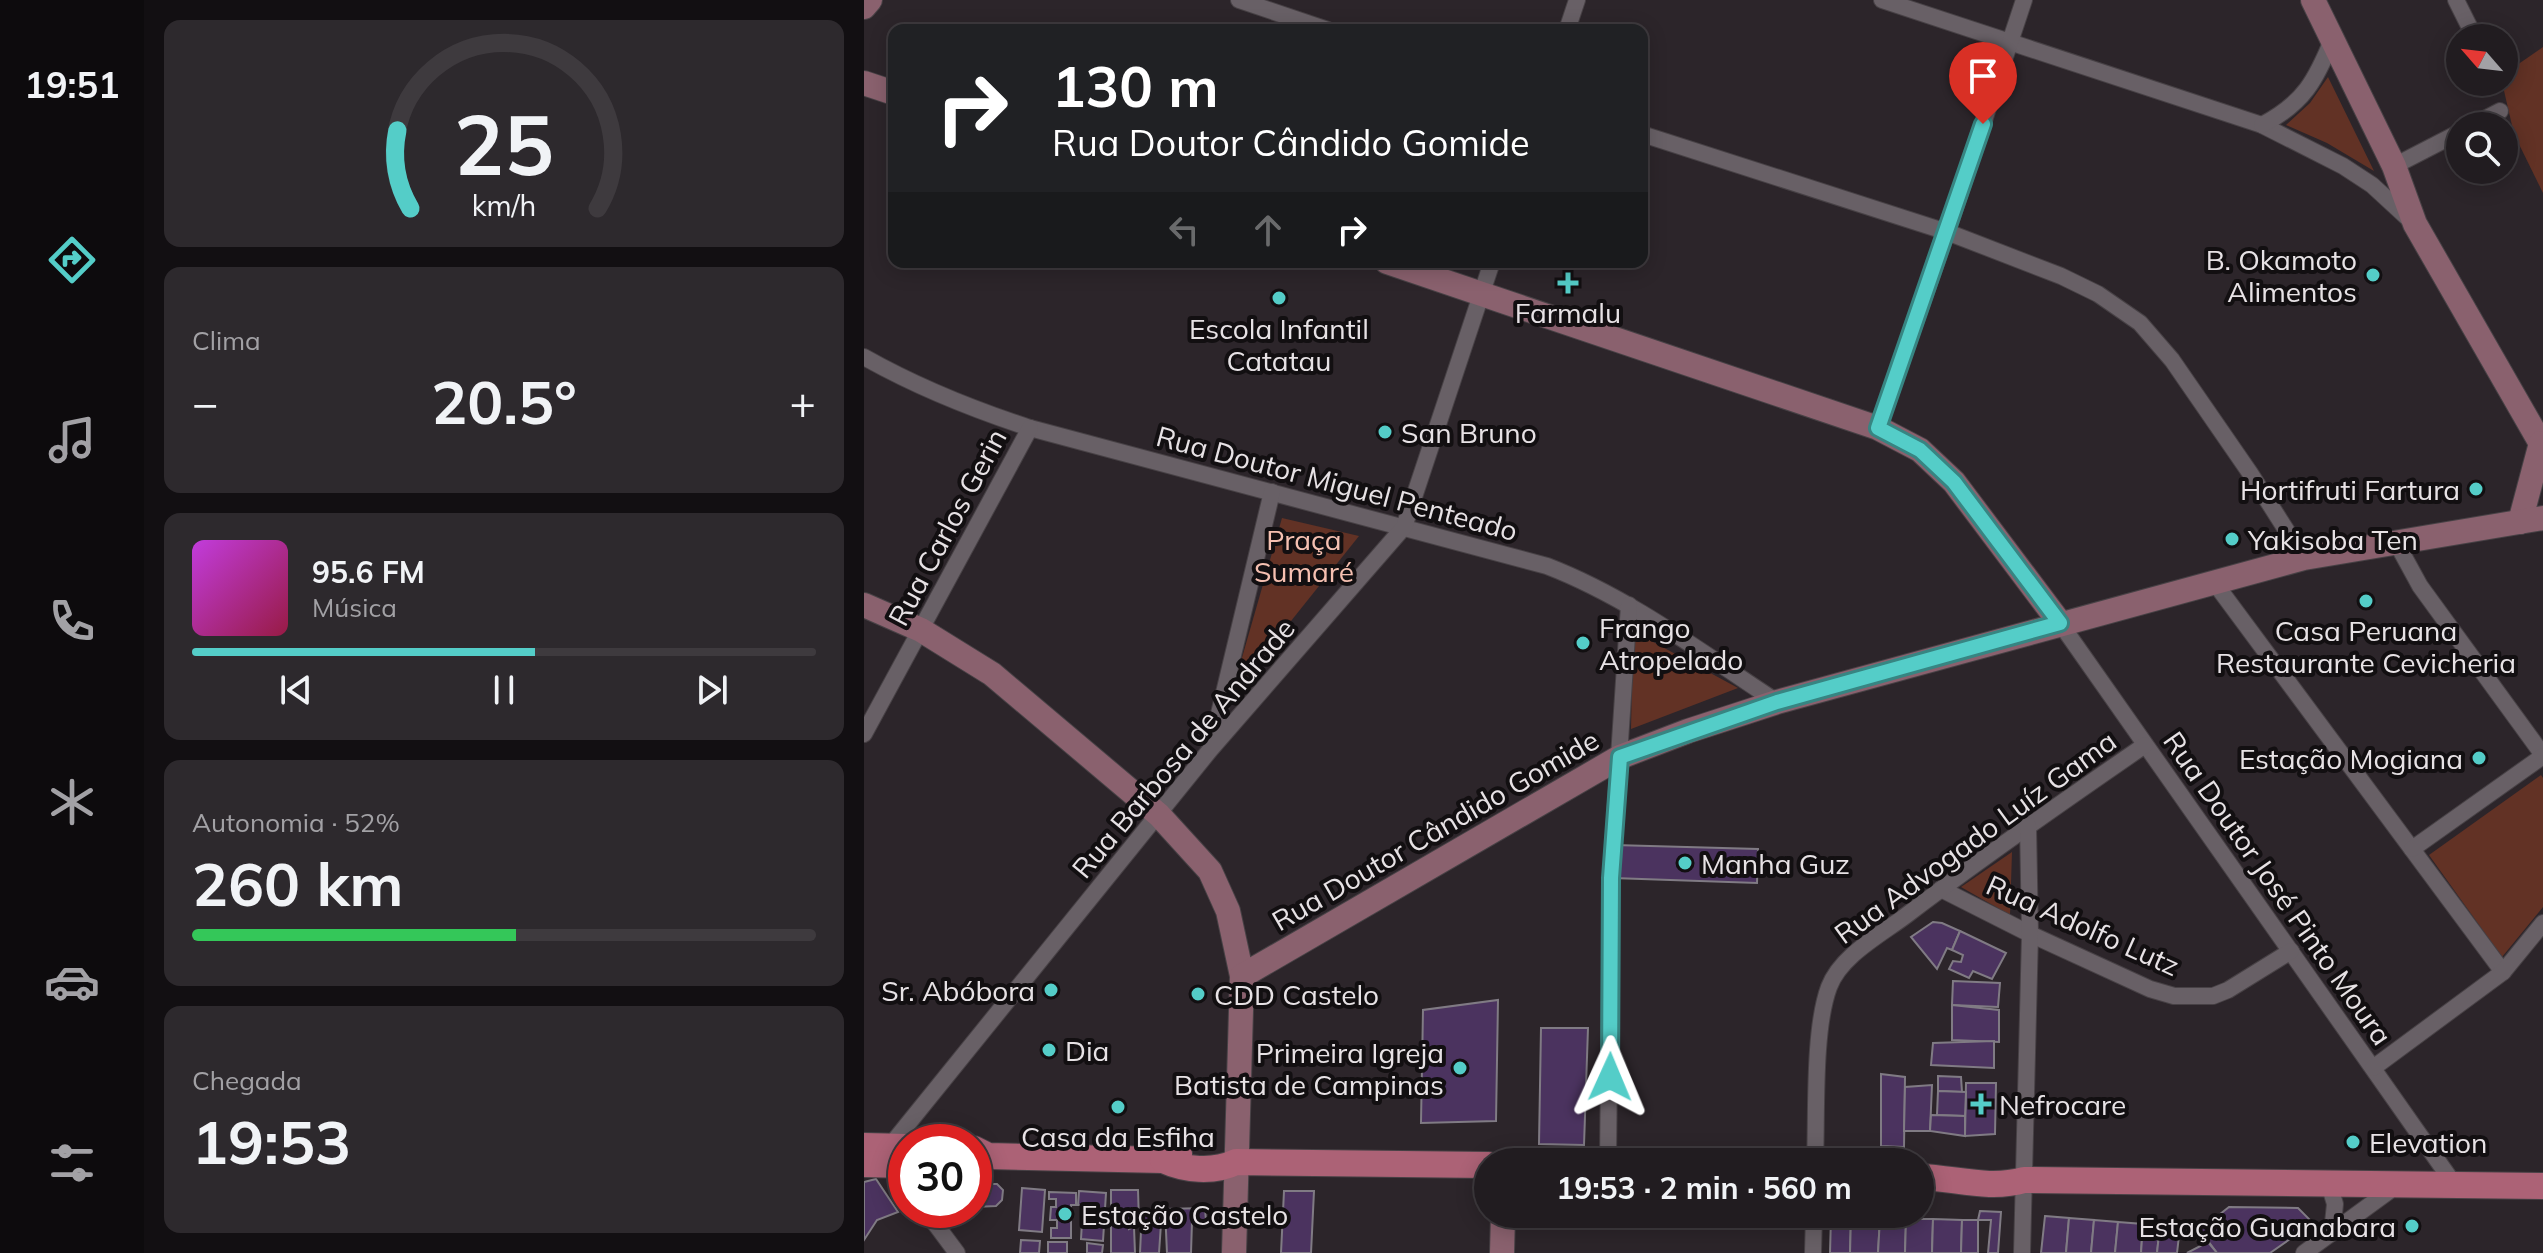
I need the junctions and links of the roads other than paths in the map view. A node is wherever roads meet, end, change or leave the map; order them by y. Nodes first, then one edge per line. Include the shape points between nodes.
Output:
1 (870, 0) edge
2 (1239, 0) edge
3 (1577, 0) edge
4 (1882, 0) edge
5 (2024, 0) edge
6 (2313, 0) edge
7 (2456, 0) edge
8 (864, 7) edge
9 (1310, 24) edge
10 (1569, 24) edge
11 (2468, 24) edge
12 (2333, 38) junction
13 (2009, 43) junction
14 (864, 83) edge
15 (888, 91) edge
16 (2262, 125) junction
17 (1648, 136) edge
18 (2446, 139) edge
19 (2394, 166) junction
20 (2415, 224) junction
21 (1947, 232) junction
22 (1404, 268) edge
23 (1490, 268) edge
24 (1482, 295) junction
25 (864, 357) edge
26 (1030, 428) junction
27 (1878, 428) junction
28 (2542, 445) edge
29 (1272, 492) junction
30 (2531, 520) edge
31 (1404, 527) junction
32 (2396, 542) junction
33 (2304, 558) junction
34 (2214, 582) junction
35 (864, 605) edge
36 (1629, 605) junction
37 (2060, 623) junction
38 (921, 630) junction
39 (1777, 702) junction
40 (864, 734) edge
41 (2145, 745) junction
42 (1210, 750) junction
43 (2543, 755) edge
44 (1620, 757) junction
45 (1159, 815) junction
46 (2028, 825) junction
47 (2412, 849) junction
48 (1941, 889) junction
49 (2543, 923) edge
50 (2030, 934) junction
51 (2291, 951) junction
52 (2503, 972) junction
53 (1242, 976) junction
54 (2373, 1068) junction
55 (921, 1124) edge
56 (1608, 1148) edge
57 (1816, 1148) edge
58 (992, 1156) edge
59 (888, 1160) edge
60 (1236, 1162) junction
61 (864, 1164) edge
62 (1474, 1165) edge
63 (1934, 1177) edge
64 (2024, 1180) junction
65 (2329, 1184) junction
66 (2454, 1184) junction
67 (2396, 1186) junction
68 (2538, 1186) edge
69 (938, 1228) edge
70 (1503, 1228) edge
71 (1814, 1228) edge
72 (2332, 1233) junction
73 (957, 1253) edge
74 (1234, 1253) edge
75 (1502, 1253) edge
76 (1813, 1253) edge
77 (2022, 1253) edge
78 (2304, 1253) edge

1 - 8 street
2 - 9 street
3 - 10 street
4 - 13 street
5 - 13 street
6 - 12 street
7 - 11 street
12 - 16 street via 2304,95
12 - 19 street
13 - 16 street
13 - 21 street
14 - 15 street
16 - 20 street via 2352,172
17 - 21 street
18 - 19 street
19 - 20 street
20 - 28 street
21 - 27 street
21 - 33 street via 2061,276 2140,323 2172,360
22 - 24 street
23 - 24 street, Rua Barbosa de Andrade
24 - 27 street
24 - 31 street, Rua Barbosa de Andrade
25 - 26 street, Rua Doutor Miguel Penteado via 966,407
26 - 29 street, Rua Doutor Miguel Penteado
26 - 38 street, Rua Carlos Gerin
27 - 37 street via 1920,450 1954,482
28 - 30 street
29 - 31 street, Rua Doutor Miguel Penteado
29 - 42 street
30 - 32 street, Rua Doutor Cândido Gomide
31 - 36 street, Rua Doutor Miguel Penteado via 1547,566
31 - 42 street, Rua Barbosa de Andrade
32 - 33 street, Rua Doutor Cândido Gomide
32 - 43 street via 2420,586
33 - 34 street, Rua Doutor Cândido Gomide
34 - 37 street, Rua Doutor Cândido Gomide
34 - 47 street
35 - 38 street
36 - 39 street, Rua Doutor Miguel Penteado
36 - 44 street
37 - 39 street, Rua Doutor Cândido Gomide
37 - 41 street, Rua Doutor José Pinto Moura
38 - 40 street, Rua Carlos Gerin
38 - 45 street via 992,674
39 - 44 street, Rua Doutor Cândido Gomide
41 - 46 street, Rua Advogado Luíz Gama
41 - 51 street, Rua Doutor José Pinto Moura
42 - 45 street, Rua Barbosa de Andrade
43 - 47 street
44 - 53 street, Rua Doutor Cândido Gomide
44 - 56 street via 1611,878
45 - 53 street via 1210,871 1228,911
45 - 55 street, Rua Barbosa de Andrade
46 - 48 street, Rua Advogado Luíz Gama
46 - 50 street
47 - 52 street
48 - 50 street, Rua Adolfo Lutz
48 - 57 street, Rua Advogado Luíz Gama via 1835,975 1821,1032
49 - 52 street
50 - 51 street, Rua Adolfo Lutz via 2174,996 2213,996
50 - 64 street
51 - 54 street, Rua Doutor José Pinto Moura
52 - 54 street
53 - 60 street
54 - 66 street, Rua Doutor José Pinto Moura
58 - 60 main road via 1163,1160 1179,1154 1223,1155
59 - 61 main road
60 - 62 main road
60 - 74 street
63 - 64 main road via 2009,1185
64 - 65 main road
64 - 77 street
65 - 67 main road
65 - 72 street via 2335,1204
66 - 67 main road
66 - 68 main road
67 - 72 street
69 - 73 street
70 - 75 street
71 - 76 street
72 - 78 street

